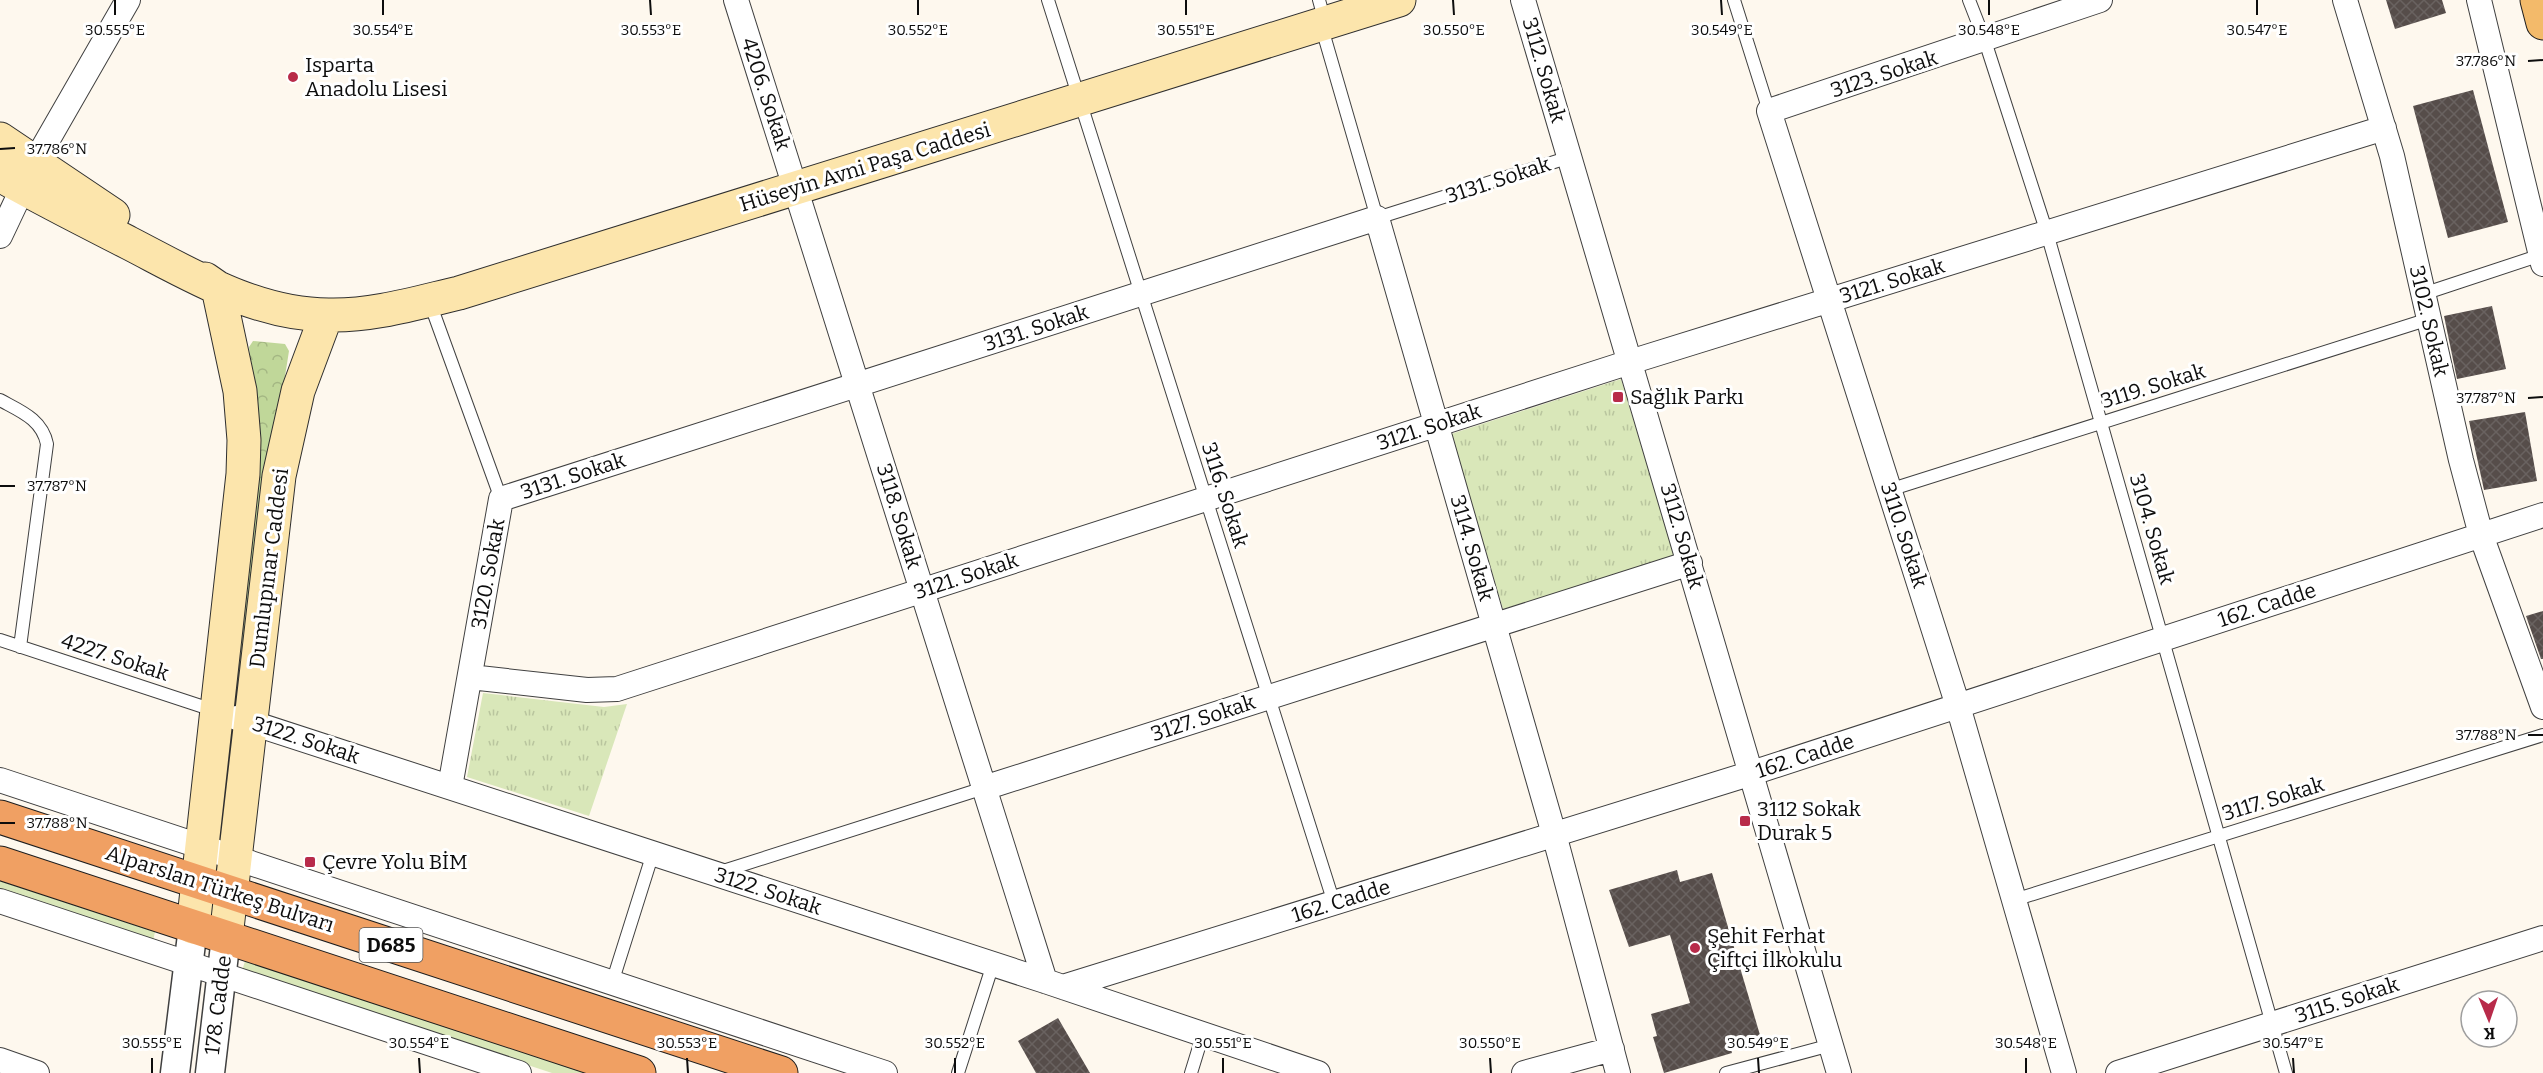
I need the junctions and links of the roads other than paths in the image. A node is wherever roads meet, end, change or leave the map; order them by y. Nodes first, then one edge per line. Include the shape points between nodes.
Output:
1 (128, 0) edge
2 (736, 0) edge
3 (1048, 0) edge
4 (1400, 0) edge
5 (1523, 0) edge
6 (1734, 0) edge
7 (1969, 0) edge
8 (2100, 0) edge
9 (2345, 0) edge
10 (2479, 0) edge
11 (2537, 0) edge
12 (1322, 16) edge
13 (2543, 23) edge
14 (1985, 41) junction
15 (1080, 100) junction
16 (1769, 111) junction
17 (2384, 128) junction
18 (0, 140) edge
19 (1570, 157) junction
20 (20, 175) edge
21 (795, 188) junction
22 (1377, 218) junction
23 (2047, 233) junction
24 (0, 236) edge
25 (2542, 260) edge
26 (218, 288) junction
27 (1141, 294) junction
28 (2423, 294) junction
29 (429, 300) junction
30 (1829, 300) junction
31 (326, 315) junction
32 (2429, 319) junction
33 (1630, 362) junction
34 (858, 385) junction
35 (0, 400) edge
36 (2102, 423) junction
37 (1436, 425) junction
38 (1889, 490) junction
39 (501, 499) junction
40 (1206, 499) junction
41 (2543, 515) edge
42 (2481, 535) junction
43 (1690, 563) junction
44 (922, 591) junction
45 (1494, 626) junction
46 (2163, 639) junction
47 (0, 640) edge
48 (20, 647) junction
49 (470, 677) junction
50 (1269, 697) junction
51 (1958, 706) junction
52 (2543, 707) edge
53 (217, 711) junction
54 (250, 722) junction
55 (2543, 735) edge
56 (1752, 773) junction
57 (0, 780) edge
58 (450, 787) junction
59 (984, 788) junction
60 (0, 817) edge
61 (1554, 834) junction
62 (2219, 836) junction
63 (201, 846) junction
64 (653, 853) junction
65 (234, 857) junction
66 (0, 863) edge
67 (716, 874) junction
68 (198, 882) junction
69 (231, 892) junction
70 (2014, 900) junction
71 (0, 901) edge
72 (1334, 903) junction
73 (193, 927) junction
74 (226, 937) junction
75 (2543, 938) edge
76 (993, 964) junction
77 (188, 965) junction
78 (222, 975) junction
79 (612, 982) junction
80 (1054, 984) junction
81 (2272, 1024) junction
82 (1203, 1034) junction
83 (1831, 1045) junction
84 (1612, 1048) junction
85 (0, 1060) edge
86 (37, 1073) edge
87 (175, 1073) edge
88 (210, 1073) edge
89 (519, 1073) edge
90 (639, 1073) edge
91 (781, 1073) edge
92 (885, 1073) edge
93 (958, 1073) edge
94 (1191, 1073) edge
95 (1318, 1073) edge
96 (1524, 1073) edge
97 (1618, 1073) edge
98 (1726, 1073) edge
99 (1839, 1073) edge
100 (2064, 1073) edge
101 (2118, 1073) edge
102 (2286, 1073) edge

1 - 20 street
2 - 21 street, 4206. Sokak
3 - 15 lane, 3116. Sokak
4 - 12 main road, Hüseyin Avni Paşa Caddesi
5 - 19 street, 3112. Sokak
6 - 16 lane, 3110. Sokak
7 - 14 lane, 3104. Sokak
8 - 14 street, 3123. Sokak
9 - 17 street, 3102. Sokak
10 - 25 street
11 - 13 main road
12 - 15 main road, Hüseyin Avni Paşa Caddesi
12 - 22 lane, 3114. Sokak
14 - 16 street, 3123. Sokak
14 - 23 lane, 3104. Sokak
15 - 21 main road, Hüseyin Avni Paşa Caddesi
15 - 27 lane, 3116. Sokak
16 - 30 street, 3110. Sokak
17 - 23 street, 3121. Sokak
17 - 28 street, 3102. Sokak
18 - 20 main road
19 - 22 lane, 3131. Sokak
19 - 33 street, 3112. Sokak
20 - 24 street
20 - 26 main road
21 - 29 main road, Hüseyin Avni Paşa Caddesi
21 - 34 street, 3118. Sokak
22 - 27 street, 3131. Sokak
22 - 37 street, 3114. Sokak
23 - 30 street, 3121. Sokak
23 - 36 lane, 3104. Sokak
25 - 28 lane
26 - 31 main road via 283,310
26 - 53 main road, Dumlupınar Caddesi via 240,391 244,441
27 - 34 street, 3131. Sokak
27 - 40 lane, 3116. Sokak
28 - 32 street, 3102. Sokak
29 - 31 main road, Hüseyin Avni Paşa Caddesi via 351,315
29 - 39 lane, 3120. Sokak
30 - 33 street, 3121. Sokak
30 - 38 street, 3110. Sokak
31 - 54 main road, Dumlupınar Caddesi via 298,391 281,466
32 - 36 lane, 3119. Sokak
32 - 42 street, 3102. Sokak
33 - 37 street, 3121. Sokak
33 - 43 street, 3112. Sokak
34 - 39 street, 3131. Sokak
34 - 44 street, 3118. Sokak
35 - 48 lane via 41,426 47,444
36 - 38 lane, 3119. Sokak
36 - 46 lane, 3104. Sokak
37 - 40 street, 3121. Sokak
37 - 45 street, 3114. Sokak
38 - 51 street, 3110. Sokak
39 - 49 street, 3120. Sokak
40 - 44 street, 3121. Sokak
40 - 50 lane, 3116. Sokak
41 - 42 street, 162. Cadde
42 - 46 street, 162. Cadde
42 - 52 street, 3102. Sokak
43 - 45 street, 3127. Sokak
43 - 56 street, 3112. Sokak
44 - 49 street, 3121. Sokak via 617,688 587,690
44 - 59 street, 3118. Sokak
45 - 50 street, 3127. Sokak
45 - 61 street, 3114. Sokak
46 - 51 street, 162. Cadde
46 - 62 lane, 3104. Sokak
47 - 48 lane, 4227. Sokak
48 - 53 lane, 4227. Sokak
49 - 58 street, 3120. Sokak
50 - 59 street, 3127. Sokak
50 - 72 lane, 3116. Sokak
51 - 56 street, 162. Cadde
51 - 70 street, 3110. Sokak
53 - 54 street, 3122. Sokak
53 - 63 main road, Dumlupınar Caddesi
54 - 58 street, 3122. Sokak
54 - 65 main road, Dumlupınar Caddesi
55 - 62 lane, 3117. Sokak
56 - 61 street, 162. Cadde
56 - 83 street, 3112. Sokak
57 - 63 street
58 - 64 street, 3122. Sokak
59 - 67 lane, 3127. Sokak
59 - 80 street, 3118. Sokak
60 - 68 highway, Alparslan Türkeş Bulvarı / D685
61 - 72 street, 162. Cadde
61 - 84 street, 3114. Sokak
62 - 70 lane, 3117. Sokak
62 - 81 lane, 3104. Sokak
63 - 65 street
63 - 68 main road, Dumlupınar Caddesi
64 - 67 street, 3122. Sokak
64 - 79 lane
65 - 69 main road, Dumlupınar Caddesi
65 - 79 street
66 - 73 highway, Alparslan Türkeş Bulvarı / D685
67 - 76 street, 3122. Sokak
68 - 69 highway, Alparslan Türkeş Bulvarı / D685
68 - 73 main road, Dumlupınar Caddesi
69 - 74 main road, Dumlupınar Caddesi
69 - 91 highway, Alparslan Türkeş Bulvarı / D685
70 - 100 street, 3110. Sokak
71 - 77 street
72 - 80 street, 162. Cadde
73 - 74 highway, Alparslan Türkeş Bulvarı / D685
73 - 77 street, 178. Cadde
74 - 78 street, 178. Cadde
74 - 90 highway, Alparslan Türkeş Bulvarı / D685
75 - 81 street, 3115. Sokak
76 - 80 street, 3122. Sokak
76 - 93 lane
77 - 78 street
77 - 87 street, 178. Cadde
78 - 88 street, 178. Cadde
78 - 89 street
79 - 92 street
80 - 82 street, 3122. Sokak
81 - 101 street, 3115. Sokak
81 - 102 lane, 3104. Sokak
82 - 94 lane
82 - 95 street, 3122. Sokak
83 - 98 lane
83 - 99 street, 3112. Sokak
84 - 96 street
84 - 97 street, 3114. Sokak
85 - 86 street

